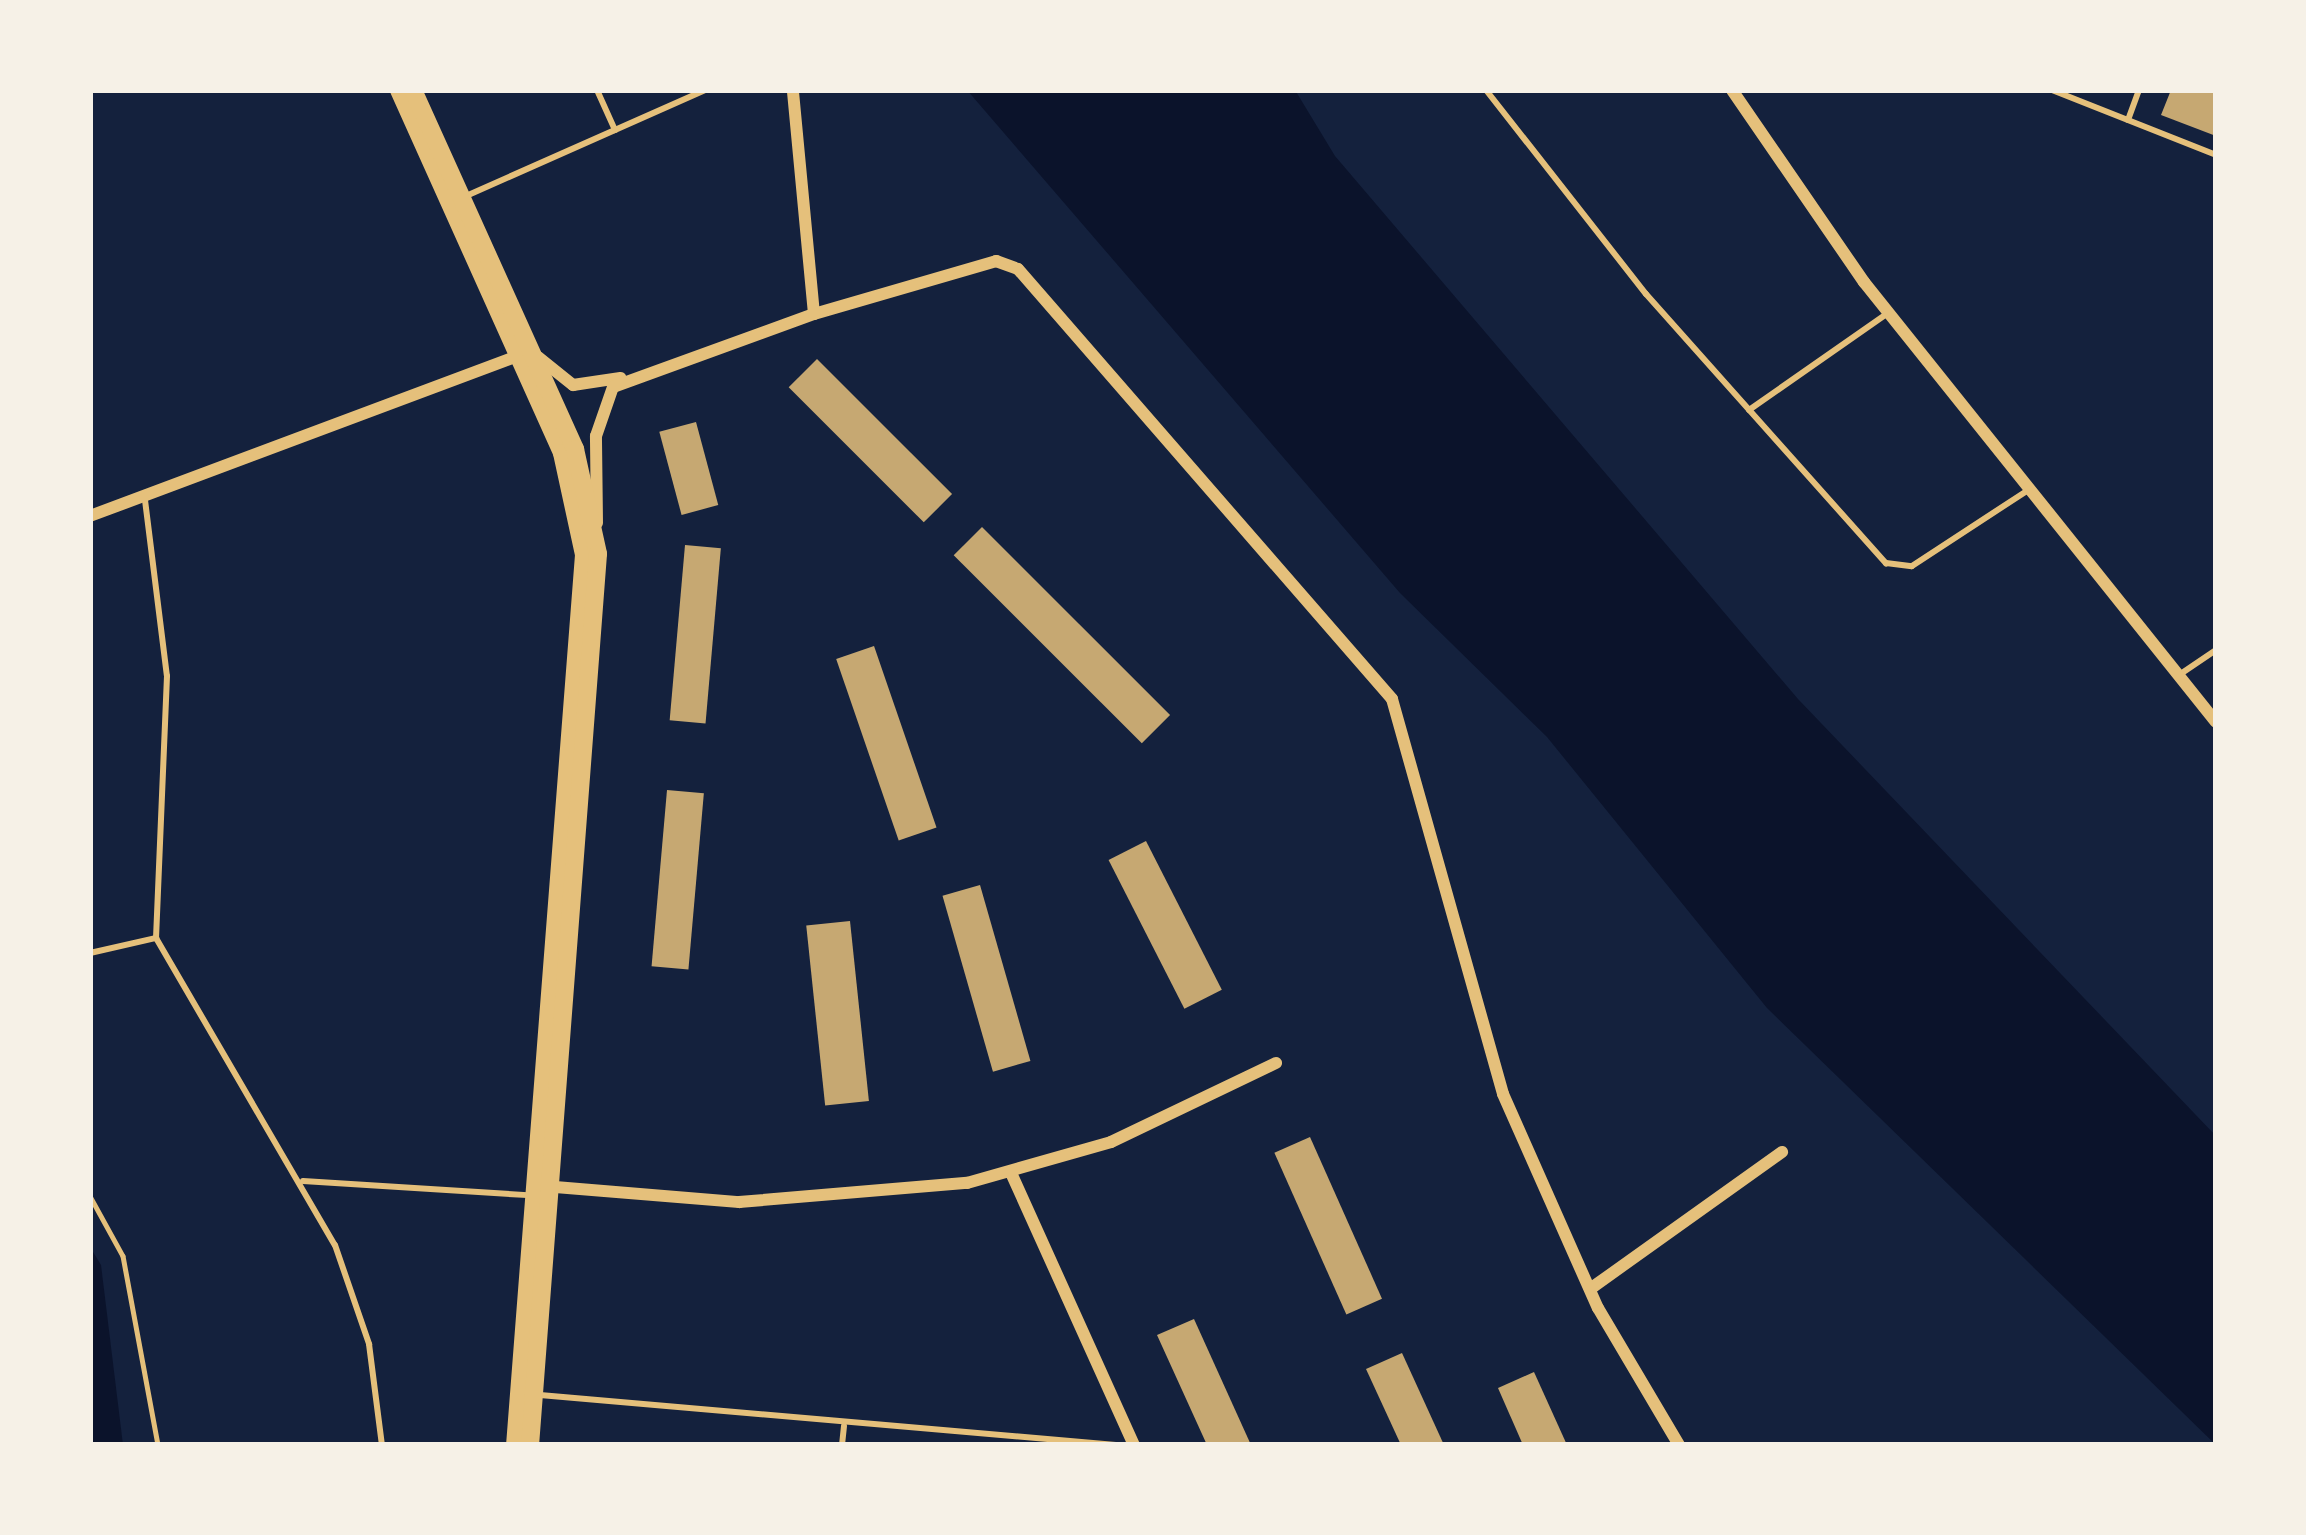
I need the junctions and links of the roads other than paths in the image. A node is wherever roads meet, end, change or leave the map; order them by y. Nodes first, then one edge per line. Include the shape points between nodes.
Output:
1 (399, 90) edge
2 (413, 90) edge
3 (597, 90) edge
4 (705, 90) edge
5 (794, 90) edge
6 (1486, 90) edge
7 (2052, 90) edge
8 (2139, 90) edge
9 (1735, 91) edge
10 (2128, 120) junction
11 (615, 130) junction
12 (2216, 154) edge
13 (463, 198) junction
14 (1888, 313) junction
15 (814, 314) junction
16 (527, 352) junction
17 (627, 375) junction
18 (1748, 410) junction
19 (2028, 490) junction
20 (145, 500) junction
21 (90, 516) edge
22 (598, 554) junction
23 (2216, 650) edge
24 (2179, 675) junction
25 (2216, 722) edge
26 (157, 938) junction
27 (90, 953) edge
28 (1276, 1064) dead end
29 (1782, 1152) dead end
30 (1012, 1175) junction
31 (303, 1181) junction
32 (543, 1191) junction
33 (1590, 1289) junction
34 (526, 1394) junction
35 (844, 1426) junction
36 (382, 1445) edge
37 (515, 1445) edge
38 (530, 1445) edge
39 (842, 1445) edge
40 (1116, 1445) edge
41 (1134, 1445) edge
42 (1678, 1445) edge

1 - 16 main road
2 - 13 main road
3 - 11 lane
4 - 11 lane
5 - 15 street
6 - 18 lane
7 - 10 lane
8 - 10 lane
9 - 14 street
10 - 12 lane
11 - 13 lane
13 - 16 main road
14 - 18 lane
14 - 19 street
15 - 17 street
15 - 33 street via 996,261 1018,268 1392,699 1496,1074
16 - 17 street via 573,385
16 - 20 street
16 - 22 main road via 575,449
16 - 32 main road via 562,453 584,555
17 - 22 street via 599,417
18 - 19 lane via 1897,569
19 - 24 street
20 - 21 street
20 - 26 lane via 167,676
22 - 32 main road
23 - 24 lane
24 - 25 street
26 - 27 lane
26 - 31 lane
28 - 30 street via 1155,1124
29 - 33 street
30 - 32 street via 778,1201
30 - 41 street
31 - 32 lane
31 - 36 lane via 359,1311
32 - 34 main road
33 - 42 street
34 - 35 lane
34 - 37 main road
34 - 38 main road
35 - 39 lane
35 - 40 lane

